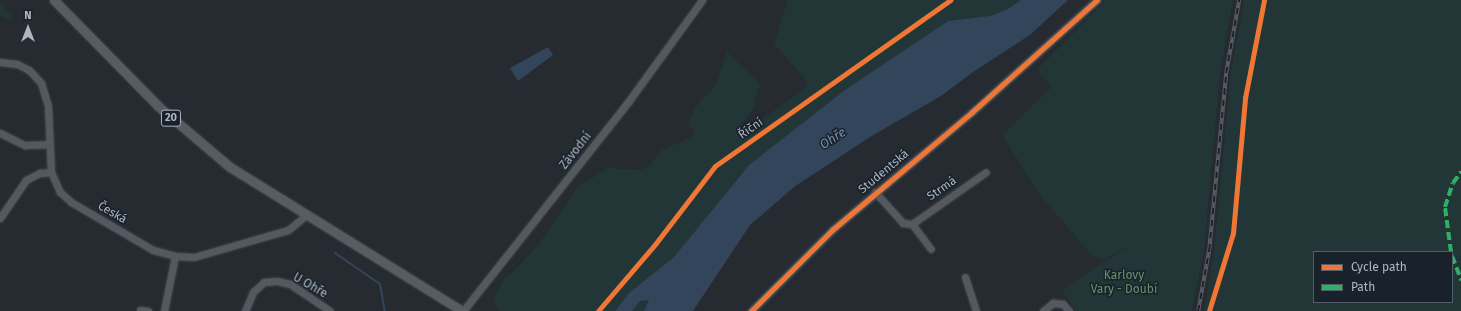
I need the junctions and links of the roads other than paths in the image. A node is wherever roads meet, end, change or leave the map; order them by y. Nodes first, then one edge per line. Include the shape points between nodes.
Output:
1 (54, 0) edge
2 (702, 0) edge
3 (1097, 0) edge
4 (0, 62) edge
5 (0, 133) edge
6 (48, 144) junction
7 (51, 172) junction
8 (986, 172) dead end
9 (875, 192) junction
10 (306, 216) junction
11 (0, 218) edge
12 (912, 224) junction
13 (931, 249) dead end
14 (175, 256) junction
15 (965, 277) dead end
16 (164, 311) edge
17 (246, 311) edge
18 (330, 311) edge
19 (463, 311) edge
20 (751, 311) edge
21 (976, 311) edge
22 (1043, 311) edge
23 (1069, 311) edge

1 - 10 main road, 20 via 182,128 230,167
2 - 19 street, Závodní via 628,102
3 - 9 street, Studentská via 1037,55
4 - 6 street, Česká via 17,64 29,70 41,83 48,106
5 - 6 street via 25,144
6 - 7 street, Česká
7 - 11 street via 40,173 26,180
7 - 14 street, Česká via 57,188 71,202 153,250
8 - 12 street, Strmá
9 - 12 street via 903,223
9 - 20 street, Studentská via 829,233
10 - 14 street, Česká via 288,230 194,256
10 - 19 main road, 20
12 - 13 street
14 - 16 street
15 - 21 street
17 - 18 street, U Ohře via 253,292 264,282 278,281 290,284
22 - 23 street via 1053,303 1062,304

